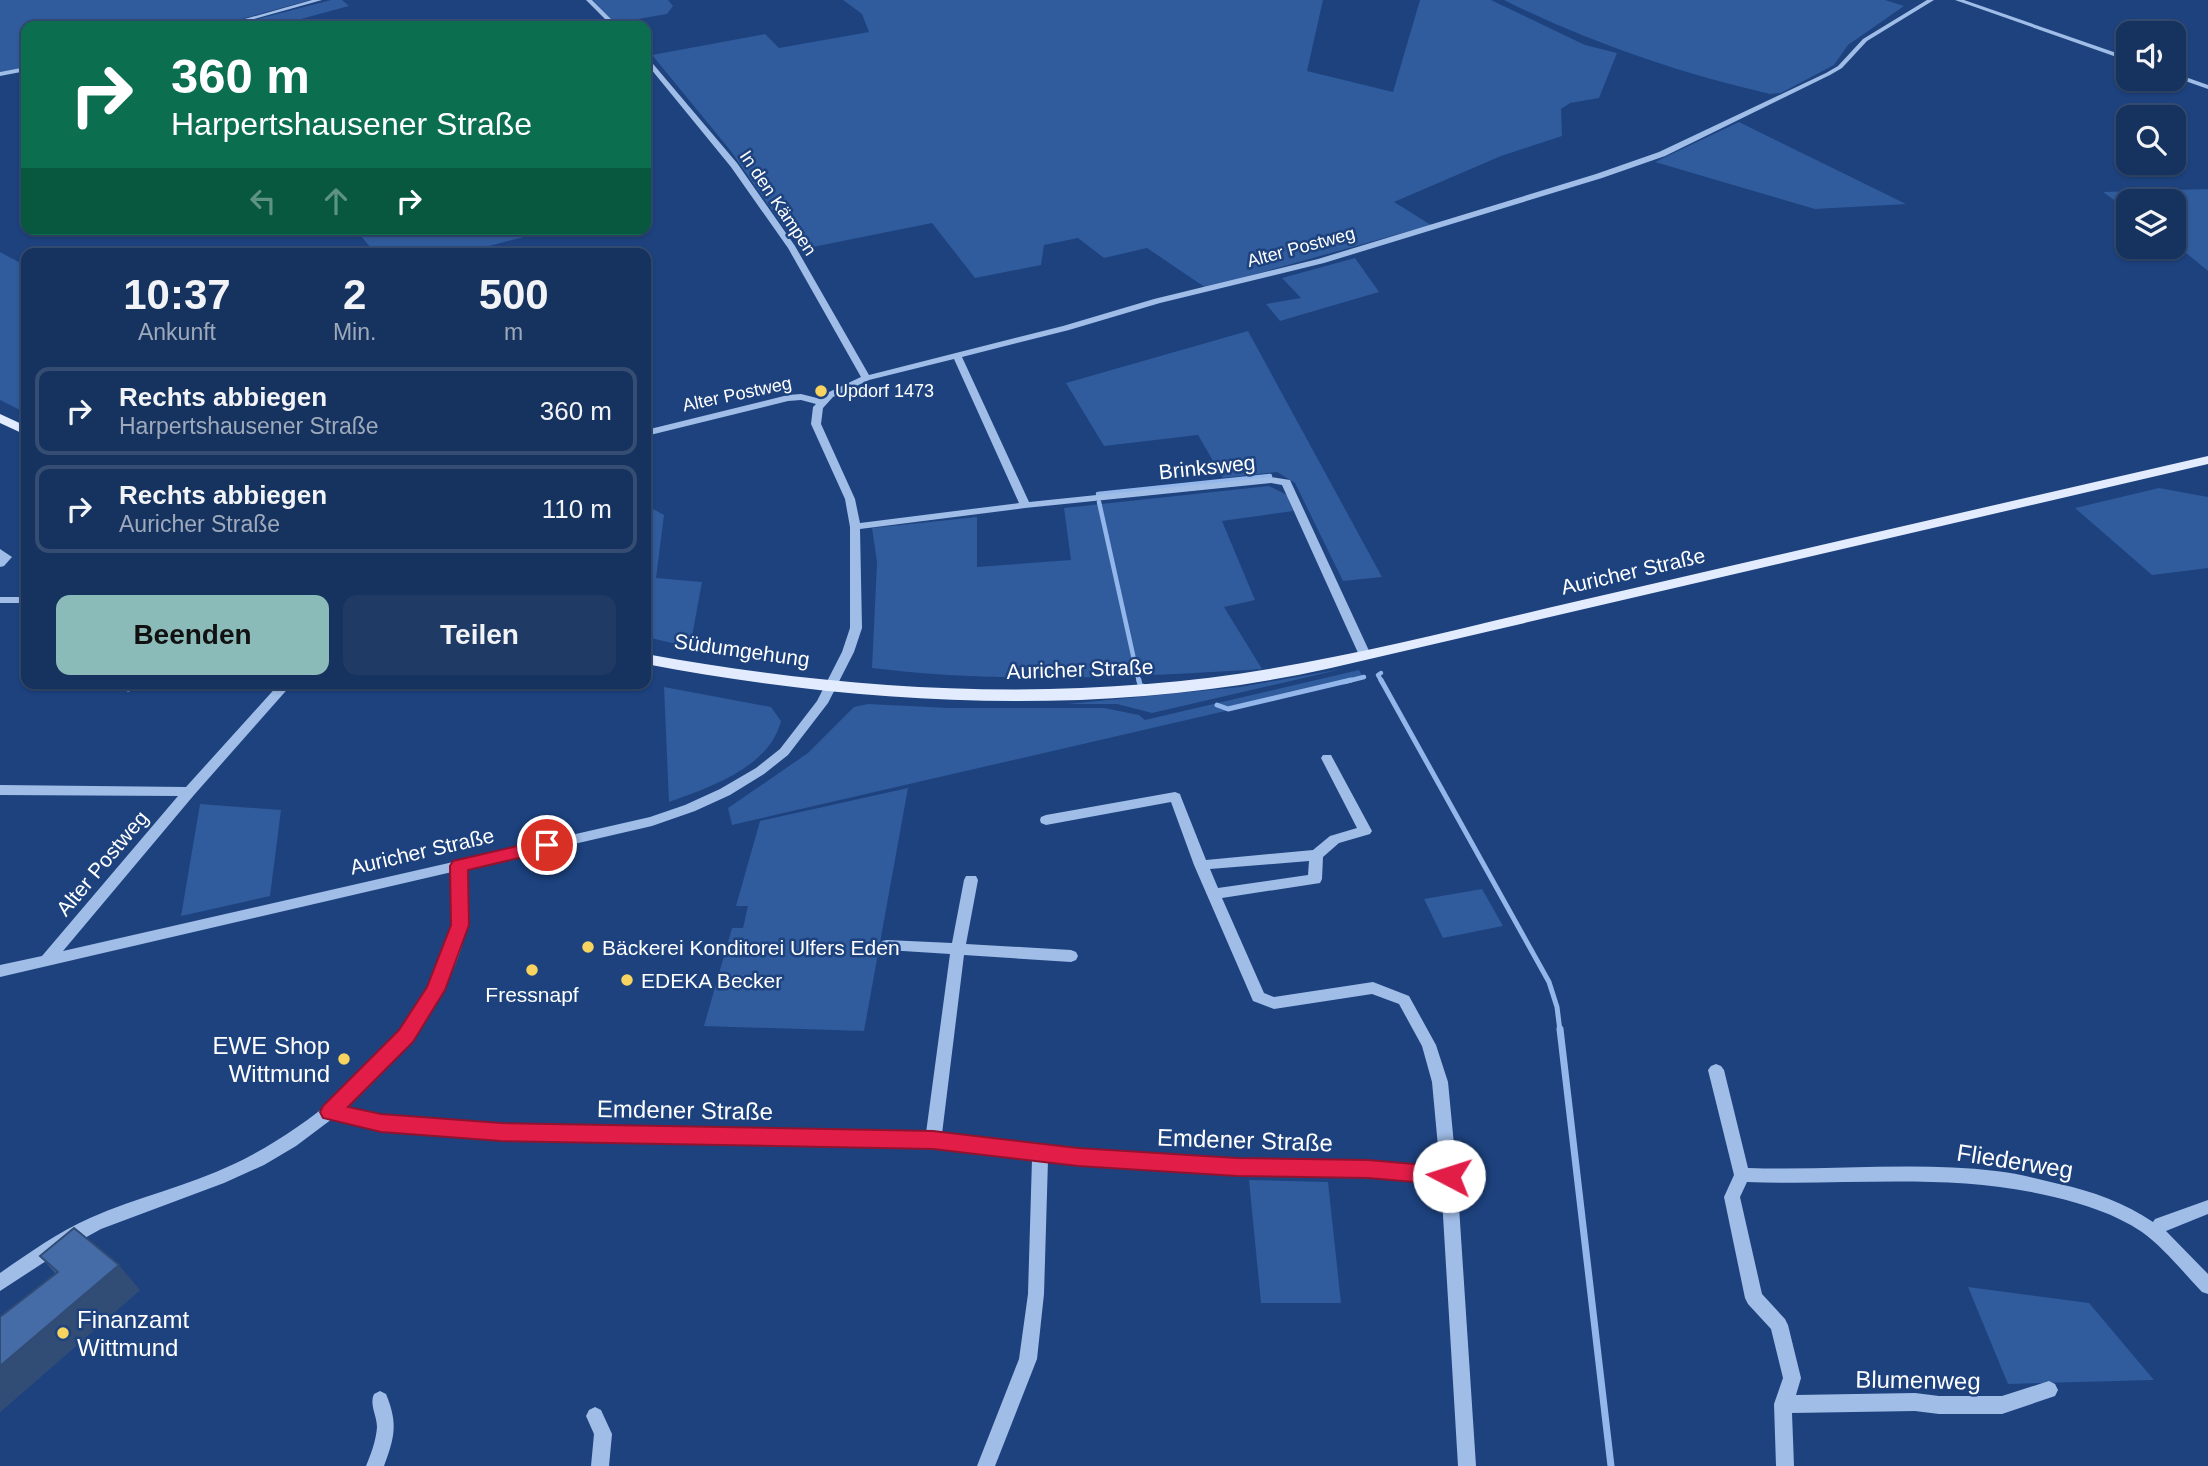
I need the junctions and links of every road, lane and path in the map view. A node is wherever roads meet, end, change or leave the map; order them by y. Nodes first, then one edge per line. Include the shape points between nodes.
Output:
1 (319, 0) edge
2 (589, 0) edge
3 (1931, 0) edge
4 (1958, 0) edge
5 (241, 21) edge
6 (610, 21) edge
7 (2116, 55) edge
8 (651, 65) edge
9 (21, 70) edge
10 (0, 74) edge
11 (2186, 79) edge
12 (2208, 87) edge
13 (957, 356) junction
14 (866, 378) junction
15 (821, 402) junction
16 (0, 418) edge
17 (21, 428) edge
18 (651, 432) edge
19 (2208, 460) edge
20 (1025, 505) junction
21 (855, 527) junction
22 (0, 552) edge
23 (0, 564) edge
24 (0, 600) edge
25 (21, 600) edge
26 (1365, 655) junction
27 (651, 660) edge
28 (831, 685) junction
29 (282, 689) edge
30 (1327, 758) dead end
31 (0, 790) edge
32 (189, 792) junction
33 (1046, 820) dead end
34 (1317, 855) junction
35 (459, 866) junction
36 (1201, 866) junction
37 (971, 880) dead end
38 (1215, 894) junction
39 (887, 945) dead end
40 (958, 948) junction
41 (1071, 956) dead end
42 (46, 961) junction
43 (0, 971) edge
44 (1716, 1070) dead end
45 (330, 1112) junction
46 (933, 1140) junction
47 (1040, 1154) junction
48 (1742, 1175) junction
49 (1449, 1176) junction
50 (2208, 1207) edge
51 (2155, 1233) junction
52 (0, 1283) edge
53 (2208, 1286) edge
54 (1028, 1359) joint
55 (2049, 1390) dead end
56 (380, 1400) dead end
57 (1783, 1404) junction
58 (595, 1416) dead end
59 (375, 1466) edge
60 (600, 1466) edge
61 (986, 1466) edge
62 (1467, 1466) edge
63 (1785, 1466) edge

1 - 5 street
2 - 6 street
3 - 13 street, Alter Postweg via 1865,40 1828,74 1644,160 1321,261
4 - 7 street
8 - 14 street, In den Kämpen via 734,165 792,248
9 - 10 street
11 - 12 street
13 - 14 street, Alter Postweg
13 - 20 street
14 - 15 street, Alter Postweg
15 - 18 street, Alter Postweg via 788,398
15 - 21 street via 816,424 850,499
16 - 17 main road
19 - 26 main road, Auricher Straße
20 - 21 street, Brinksweg
20 - 26 street, Brinksweg via 1286,482
21 - 28 street via 856,628
22 - 23 street via 7,557
24 - 25 street
26 - 28 main road, Auricher Straße via 1221,683 1113,694 949,695
27 - 28 main road, Südumgehung
28 - 35 street, Auricher Straße via 784,752 724,792 652,821
29 - 32 street, Alter Postweg
30 - 34 street via 1365,831 1335,839
31 - 32 street, Alter Postweg
32 - 42 street, Alter Postweg
33 - 36 street via 1175,797
34 - 36 street
34 - 38 street via 1315,879
35 - 42 street, Auricher Straße
35 - 45 street via 460,925 436,990 406,1036
36 - 38 street
37 - 40 street
38 - 49 street via 1258,997 1274,1003 1373,988 1404,1000 1429,1045 1440,1082
39 - 40 street
40 - 41 street
40 - 46 street
42 - 43 street, Auricher Straße
44 - 48 street
45 - 46 street, Emdener Straße via 381,1123 501,1132
45 - 52 street via 258,1161 94,1224
46 - 47 street, Emdener Straße
47 - 49 street, Emdener Straße
47 - 54 street via 1036,1294
48 - 51 street, Fliederweg via 1987,1177 2098,1201
48 - 57 street via 1732,1197 1754,1298 1779,1325 1792,1378
49 - 62 street
50 - 51 street via 2161,1224
51 - 53 street, Fliederweg
54 - 61 street
55 - 57 street, Blumenweg via 2002,1405
56 - 59 street via 387,1414 386,1438
57 - 63 street
58 - 60 street via 603,1434

